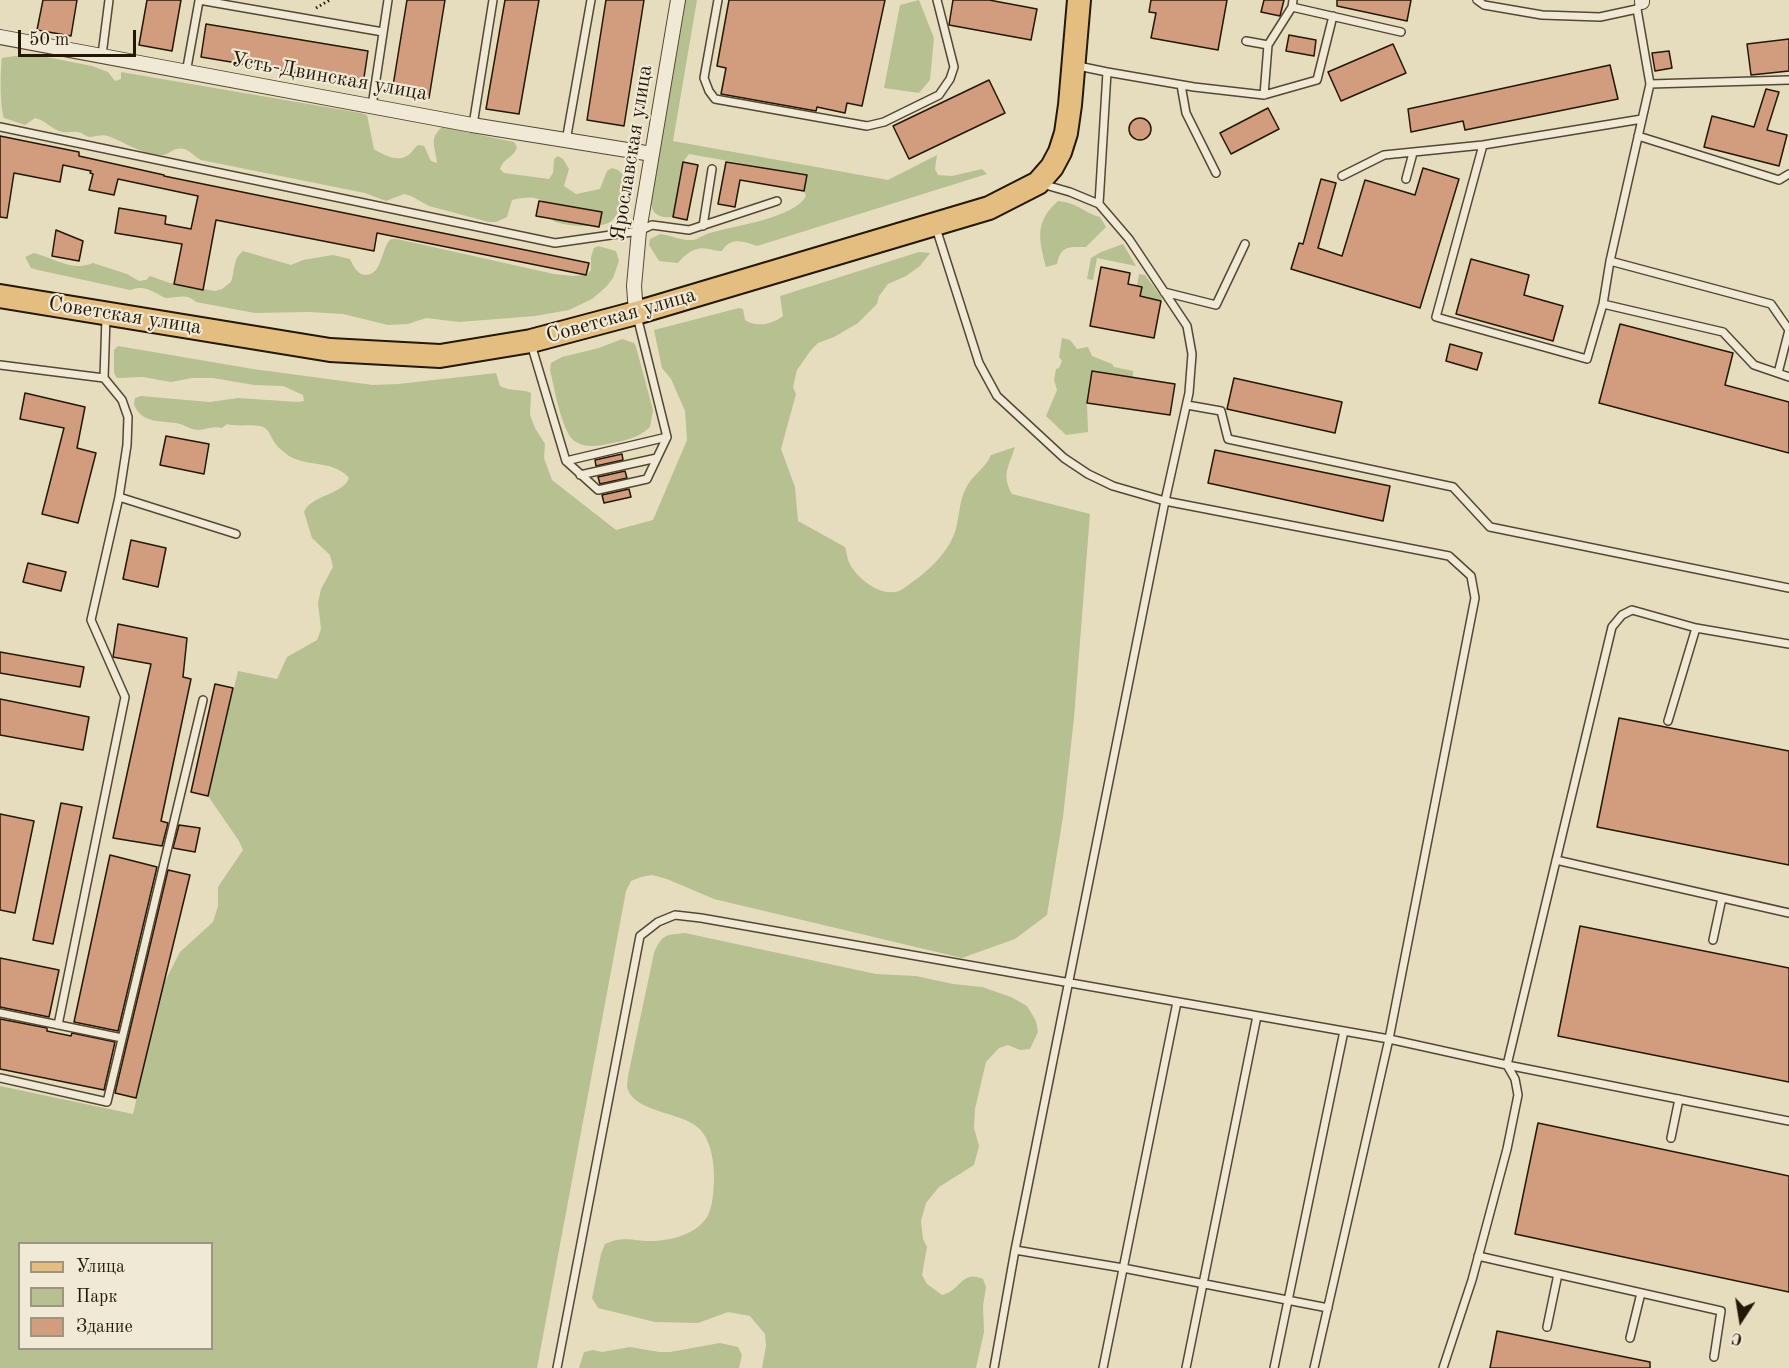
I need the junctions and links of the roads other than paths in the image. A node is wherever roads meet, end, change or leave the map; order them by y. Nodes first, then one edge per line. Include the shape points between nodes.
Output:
1 (109, 0) edge
2 (199, 0) edge
3 (388, 0) edge
4 (493, 0) edge
5 (591, 0) edge
6 (678, 0) edge
7 (718, 0) edge
8 (937, 0) edge
9 (1079, 0) edge
10 (1477, 0) edge
11 (1293, 3) edge
12 (1640, 3) edge
13 (1333, 16) junction
14 (383, 32) junction
15 (1401, 32) dead end
16 (0, 37) edge
17 (1246, 41) dead end
18 (1268, 45) junction
19 (102, 55) junction
20 (1072, 65) junction
21 (1107, 72) junction
22 (186, 73) junction
23 (1789, 80) edge
24 (1181, 84) junction
25 (1650, 84) junction
26 (1264, 95) junction
27 (372, 106) junction
28 (1642, 119) junction
29 (472, 125) junction
30 (0, 127) edge
31 (1638, 136) junction
32 (566, 141) junction
33 (1483, 145) junction
34 (1413, 153) junction
35 (652, 154) junction
36 (712, 169) dead end
37 (1216, 172) dead end
38 (1789, 174) edge
39 (1342, 176) dead end
40 (1406, 179) dead end
41 (1038, 183) junction
42 (777, 201) dead end
43 (1099, 204) junction
44 (934, 223) junction
45 (703, 225) junction
46 (639, 231) junction
47 (1245, 244) dead end
48 (1610, 261) junction
49 (1164, 292) junction
50 (0, 296) edge
51 (1604, 304) junction
52 (106, 312) junction
53 (636, 313) junction
54 (531, 341) junction
55 (0, 365) edge
56 (1778, 373) junction
57 (1789, 377) edge
58 (105, 378) junction
59 (1187, 405) junction
60 (667, 438) junction
61 (657, 459) junction
62 (566, 461) junction
63 (580, 475) junction
64 (119, 497) junction
65 (1166, 501) junction
66 (236, 534) dead end
67 (1789, 588) edge
68 (1696, 628) junction
69 (1789, 644) edge
70 (203, 700) dead end
71 (1668, 721) dead end
72 (1556, 860) junction
73 (1722, 898) junction
74 (1789, 913) edge
75 (1713, 940) dead end
76 (1069, 983) junction
77 (1177, 1002) junction
78 (0, 1013) edge
79 (1257, 1016) junction
80 (58, 1025) junction
81 (1344, 1031) junction
82 (122, 1038) junction
83 (1389, 1038) junction
84 (1507, 1065) junction
85 (0, 1078) edge
86 (1679, 1099) junction
87 (1789, 1121) edge
88 (1671, 1138) dead end
89 (1015, 1250) junction
90 (1478, 1256) junction
91 (1123, 1268) junction
92 (1558, 1274) junction
93 (1203, 1284) junction
94 (1641, 1293) junction
95 (1288, 1299) junction
96 (1328, 1308) junction
97 (1547, 1327) dead end
98 (1630, 1338) dead end
99 (1714, 1357) dead end
100 (557, 1368) edge
101 (994, 1368) edge
102 (1103, 1368) edge
103 (1186, 1368) edge
104 (1274, 1368) edge
105 (1314, 1368) edge
106 (1443, 1368) edge

1 - 19 lane
2 - 14 lane
2 - 22 lane
3 - 14 lane
4 - 29 lane
5 - 32 lane
6 - 35 street, Ярославская улица
7 - 8 lane via 704,78 715,99 867,126 884,122 939,95 950,79 954,67
9 - 20 main road, Советская улица
10 - 12 lane via 1484,5 1542,15 1600,17
11 - 13 lane
11 - 18 lane
12 - 25 lane
13 - 15 lane
13 - 26 lane via 1317,80
14 - 27 lane
16 - 19 street, Усть-Двинская улица
17 - 18 lane
18 - 26 lane
19 - 22 street, Усть-Двинская улица
20 - 21 lane
20 - 41 main road, Советская улица via 1066,133 1052,167
21 - 24 lane
21 - 43 lane
22 - 27 street, Усть-Двинская улица
23 - 25 lane
24 - 26 lane
24 - 37 lane via 1186,113
25 - 28 lane
27 - 29 street, Усть-Двинская улица
28 - 31 lane
28 - 33 lane
29 - 32 street, Усть-Двинская улица
30 - 46 lane via 555,243
31 - 38 lane via 1779,180
31 - 48 lane
32 - 35 street, Усть-Двинская улица
33 - 34 lane
33 - 51 lane via 1436,317 1587,358
34 - 39 lane via 1384,155
34 - 40 lane
35 - 46 street, Ярославская улица
36 - 45 lane
41 - 43 lane
41 - 44 main road, Советская улица via 989,208
42 - 45 lane
43 - 49 lane via 1121,228
44 - 53 main road, Советская улица
44 - 65 lane via 979,363 997,396 1064,458 1088,474 1113,486
45 - 46 lane via 689,230 652,225
46 - 53 street, Ярославская улица
47 - 49 lane via 1216,305
48 - 51 lane
48 - 56 lane via 1771,304 1789,330
49 - 59 lane via 1187,326 1191,345
50 - 52 main road, Советская улица
51 - 56 lane via 1723,332 1754,365
52 - 54 main road, Советская улица via 330,350 440,356
52 - 58 lane
53 - 54 main road, Советская улица
53 - 60 lane
54 - 62 lane
55 - 58 lane
56 - 57 lane
58 - 64 lane via 122,400 128,417
59 - 65 lane
59 - 67 lane via 1221,411 1228,439 1453,487 1490,527
60 - 61 lane
60 - 62 lane
61 - 63 lane
61 - 63 lane via 647,479 598,490
62 - 63 lane
64 - 66 lane
64 - 80 lane via 90,620 125,697
65 - 76 lane
65 - 83 lane via 1449,556 1471,576 1475,598
68 - 69 lane
68 - 71 lane
68 - 72 lane via 1632,610 1612,627
70 - 82 lane
72 - 73 lane
72 - 84 lane
73 - 74 lane
73 - 75 lane
76 - 77 lane
76 - 89 lane
76 - 100 lane via 701,918 675,915 658,922 640,936
77 - 79 lane
77 - 91 lane
78 - 80 lane
79 - 81 lane
79 - 93 lane
80 - 82 lane
81 - 83 lane
81 - 95 lane
82 - 85 lane via 107,1102
83 - 84 lane
83 - 96 lane
84 - 86 lane
84 - 90 lane via 1515,1078 1518,1095
86 - 87 lane
86 - 88 lane
89 - 91 lane
89 - 101 lane
90 - 92 lane
90 - 106 lane
91 - 93 lane
91 - 102 lane
92 - 94 lane
92 - 97 lane
93 - 95 lane
93 - 103 lane
94 - 98 lane
94 - 99 lane via 1721,1311
95 - 96 lane
95 - 104 lane
96 - 105 lane

